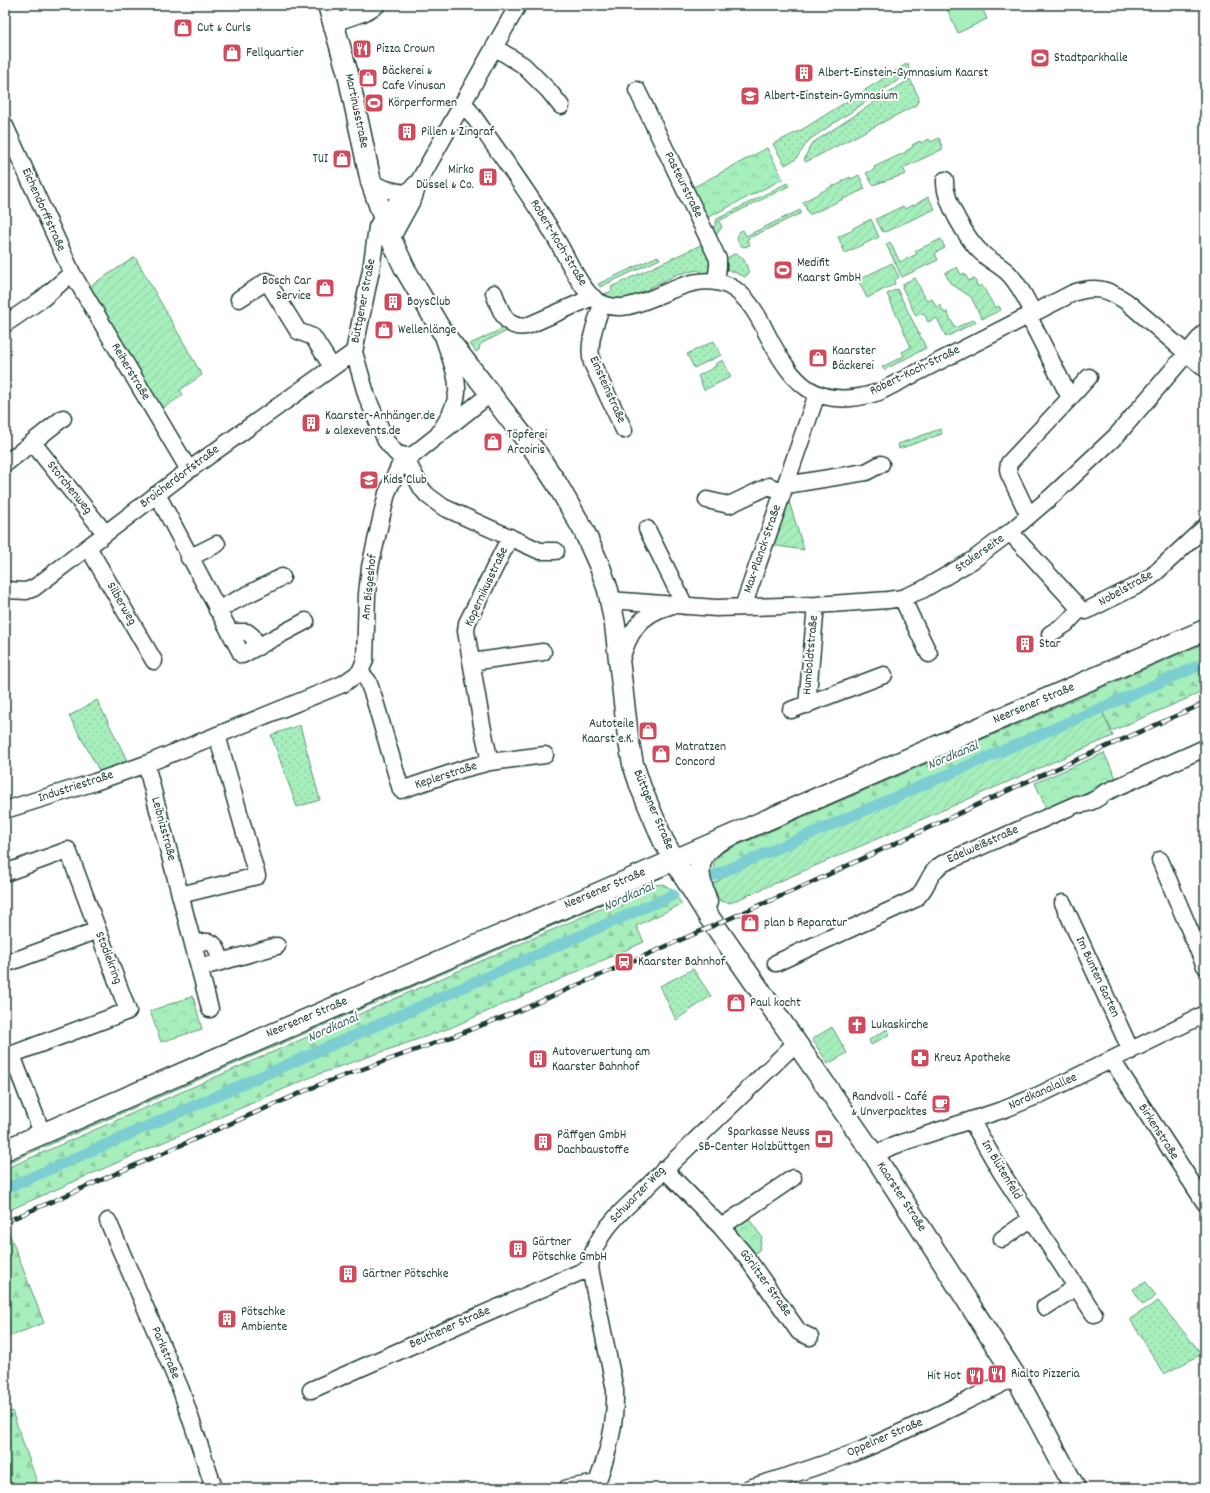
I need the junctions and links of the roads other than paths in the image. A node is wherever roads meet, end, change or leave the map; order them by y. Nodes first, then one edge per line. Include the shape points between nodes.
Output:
1 (378, 5) edge
2 (518, 5) edge
3 (331, 14) edge
4 (494, 47) junction
5 (637, 90) dead end
6 (464, 103) junction
7 (561, 106) dead end
8 (5, 126) edge
9 (945, 180) dead end
10 (419, 181) junction
11 (371, 182) junction
12 (408, 193) junction
13 (383, 217) junction
14 (391, 239) junction
15 (72, 273) junction
16 (716, 282) junction
17 (494, 293) dead end
18 (239, 299) dead end
19 (597, 300) junction
20 (1030, 313) junction
21 (5, 324) edge
22 (441, 330) junction
23 (1205, 332) edge
24 (354, 352) junction
25 (1187, 353) junction
26 (332, 367) junction
27 (1205, 369) edge
28 (1089, 377) dead end
29 (490, 394) junction
30 (817, 394) junction
31 (1070, 398) junction
32 (64, 418) dead end
33 (624, 430) dead end
34 (438, 435) junction
35 (32, 443) junction
36 (404, 456) junction
37 (5, 464) edge
38 (881, 464) dead end
39 (189, 470) junction
40 (785, 488) junction
41 (157, 494) junction
42 (707, 500) dead end
43 (1029, 516) junction
44 (1205, 527) edge
45 (647, 529) dead end
46 (1010, 532) junction
47 (105, 533) junction
48 (510, 537) junction
49 (217, 544) dead end
50 (88, 547) junction
51 (556, 551) dead end
52 (190, 558) junction
53 (282, 577) dead end
54 (5, 590) edge
55 (902, 598) junction
56 (610, 600) junction
57 (680, 605) junction
58 (816, 605) junction
59 (743, 607) junction
60 (1080, 609) junction
61 (217, 610) junction
62 (306, 621) dead end
63 (1205, 630) edge
64 (633, 631) joint
65 (1050, 634) dead end
66 (543, 652) dead end
67 (929, 654) dead end
68 (154, 661) dead end
69 (471, 662) junction
70 (620, 666) junction
71 (360, 672) junction
72 (884, 675) dead end
73 (807, 705) junction
74 (792, 710) dead end
75 (217, 735) junction
76 (1205, 748) edge
77 (545, 755) dead end
78 (490, 762) junction
79 (146, 764) junction
80 (5, 810) edge
81 (720, 839) junction
82 (1160, 860) dead end
83 (5, 873) edge
84 (691, 878) junction
85 (180, 895) junction
86 (1063, 903) dead end
87 (98, 930) junction
88 (193, 944) junction
89 (277, 946) dead end
90 (222, 962) junction
91 (776, 963) dead end
92 (5, 964) edge
93 (1205, 966) edge
94 (199, 968) junction
95 (210, 1009) dead end
96 (1205, 1014) edge
97 (796, 1043) junction
98 (1131, 1051) junction
99 (8, 1056) edge
100 (1112, 1060) junction
101 (972, 1120) junction
102 (42, 1133) junction
103 (5, 1150) edge
104 (874, 1156) junction
105 (664, 1168) junction
106 (793, 1178) dead end
107 (1205, 1204) edge
108 (1031, 1219) junction
109 (108, 1221) dead end
110 (721, 1227) junction
111 (1002, 1239) dead end
112 (590, 1268) junction
113 (1076, 1287) junction
114 (1045, 1307) dead end
115 (1094, 1314) dead end
116 (810, 1337) dead end
117 (1016, 1377) junction
118 (311, 1390) dead end
119 (596, 1485) edge
120 (214, 1488) edge
121 (567, 1488) edge
122 (750, 1488) edge
123 (1075, 1488) edge

1 - 3 street via 363,13
2 - 4 street
3 - 11 main road, Martinusstraße via 348,74
4 - 6 street
4 - 7 street via 523,65
5 - 16 street, Pasteurstraße via 718,258
6 - 10 street
6 - 19 street, Robert-Koch-Straße via 547,224 578,279
8 - 15 street, Eichendorffstraße
9 - 20 street via 948,198 970,241 1012,277 1024,295
10 - 12 street
10 - 14 street via 414,197
11 - 12 street via 386,190
11 - 13 main road, Martinusstraße
12 - 13 street
13 - 14 main road, Büttgener Straße
13 - 24 street, Büttgener Straße via 377,227 372,270
14 - 22 main road, Büttgener Straße via 405,269
15 - 21 street via 42,299
15 - 39 street, Reiherstraße
16 - 19 street, Robert-Koch-Straße via 704,280 690,283 630,306 615,307
16 - 30 street, Robert-Koch-Straße via 729,286 745,298 786,368 799,382
17 - 19 street via 504,318 519,326 527,326
18 - 26 street via 268,281 298,331 313,337
19 - 33 street, Einsteinstraße via 590,355
20 - 25 street, Robert-Koch-Straße via 1082,289 1105,290 1127,302
20 - 30 street, Robert-Koch-Straße via 878,392 857,398 832,398
20 - 31 street
22 - 29 main road, Büttgener Straße
22 - 34 street, Büttgener Straße via 457,378 458,390 454,408
23 - 25 street, Stakerseite
24 - 26 street, Broicherdorfstraße
24 - 36 street, Büttgener Straße via 367,397 382,434 390,447
25 - 27 street
25 - 43 street, Stakerseite via 1116,436
26 - 39 street, Broicherdorfstraße
28 - 31 street
29 - 34 street
29 - 56 main road, Büttgener Straße via 540,459 574,512 600,567
30 - 40 street, Max-Planck-Straße
31 - 43 street via 1009,463 1009,474
32 - 35 street
34 - 36 street via 413,455
35 - 37 street
35 - 47 street, Storchenweg
36 - 48 street, Büttgener Straße via 422,489 432,499 443,507
36 - 71 street, Am Bisgeshof via 387,493 376,541 367,594 365,660
38 - 40 street, Max-Planck-Straße via 866,472
39 - 41 street, Broicherdorfstraße
40 - 42 street, Max-Planck-Straße via 770,486 729,505
40 - 59 street, Max-Planck-Straße
41 - 47 street, Broicherdorfstraße
41 - 52 street
43 - 46 street, Stakerseite
44 - 60 street, Nobelstraße via 1144,582 1088,610
45 - 57 street
46 - 55 street, Stakerseite via 958,570
46 - 60 street
47 - 50 street, Broicherdorfstraße
48 - 51 street, Büttgener Straße via 540,551
48 - 69 street, Kopernikusstraße via 467,623 466,639
49 - 52 street
50 - 54 street, Broicherdorfstraße via 34,588 26,591
50 - 68 street, Silberweg
52 - 61 street
53 - 61 street
55 - 58 street, Stakerseite
55 - 67 street
56 - 57 street, Stakerseite
56 - 70 main road, Büttgener Straße
57 - 59 street, Stakerseite
57 - 64 street, Stakerseite via 650,614
58 - 59 street, Stakerseite
58 - 73 street, Humboldtstraße
60 - 65 street via 1066,624
61 - 62 street via 242,655
63 - 81 main road, Neersener Straße
64 - 70 street, Büttgener Straße via 626,644
66 - 69 street
69 - 78 street, Kopernikusstraße
70 - 84 main road, Büttgener Straße via 628,737 641,788 663,840
71 - 75 street via 343,684
71 - 78 street, Keplerstraße via 368,682 374,698 401,790
72 - 73 street, Humboldtstraße
73 - 74 street, Humboldtstraße
75 - 79 street
75 - 85 street via 257,876
76 - 91 street, Edelweißstraße via 1100,797 1081,805 1076,804 944,863 932,872 922,892 915,899
77 - 78 street, Keplerstraße
79 - 80 street, Industriestraße
79 - 85 street, Leibnizstraße
81 - 84 main road, Neersener Straße
81 - 84 main road via 706,853
82 - 93 street
83 - 87 street, Stodiekring via 68,850
84 - 97 main road, Kaarster Straße via 709,917
84 - 102 main road, Neersener Straße
85 - 88 street, Leibnizstraße
86 - 98 street, Im Bunten Garten
87 - 92 street
87 - 99 street, Stodiekring via 128,1011
88 - 90 street via 212,942 218,949
88 - 94 street, Leibnizstraße
89 - 90 street
90 - 94 street
94 - 95 street, Leibnizstraße
96 - 98 street, Nordkanalallee
97 - 104 main road, Kaarster Straße
97 - 105 street, Schwarzer Weg
98 - 100 street, Nordkanalallee
99 - 102 street, Stodiekring
100 - 101 street, Nordkanalallee via 1039,1095
100 - 107 street, Birkenstraße
101 - 104 street, Nordkanalallee via 904,1142
101 - 108 street, Im Blütenfeld
102 - 103 main road, Neersener Straße
104 - 117 main road, Kaarster Straße
105 - 110 street, Görlitzer Straße
105 - 112 street, Schwarzer Weg via 602,1233 593,1251
106 - 110 street
108 - 111 street
108 - 113 street, Im Blütenfeld
109 - 120 street, Parkstraße via 181,1390
110 - 116 street, Görlitzer Straße via 744,1254 799,1332
112 - 118 street, Beuthener Straße
112 - 119 street, Schwarzer Weg via 616,1390 613,1434
113 - 114 street
113 - 115 street, Im Blütenfeld
117 - 122 street, Oppelner Straße via 858,1451 803,1472
117 - 123 main road, Kaarster Straße
119 - 121 street

